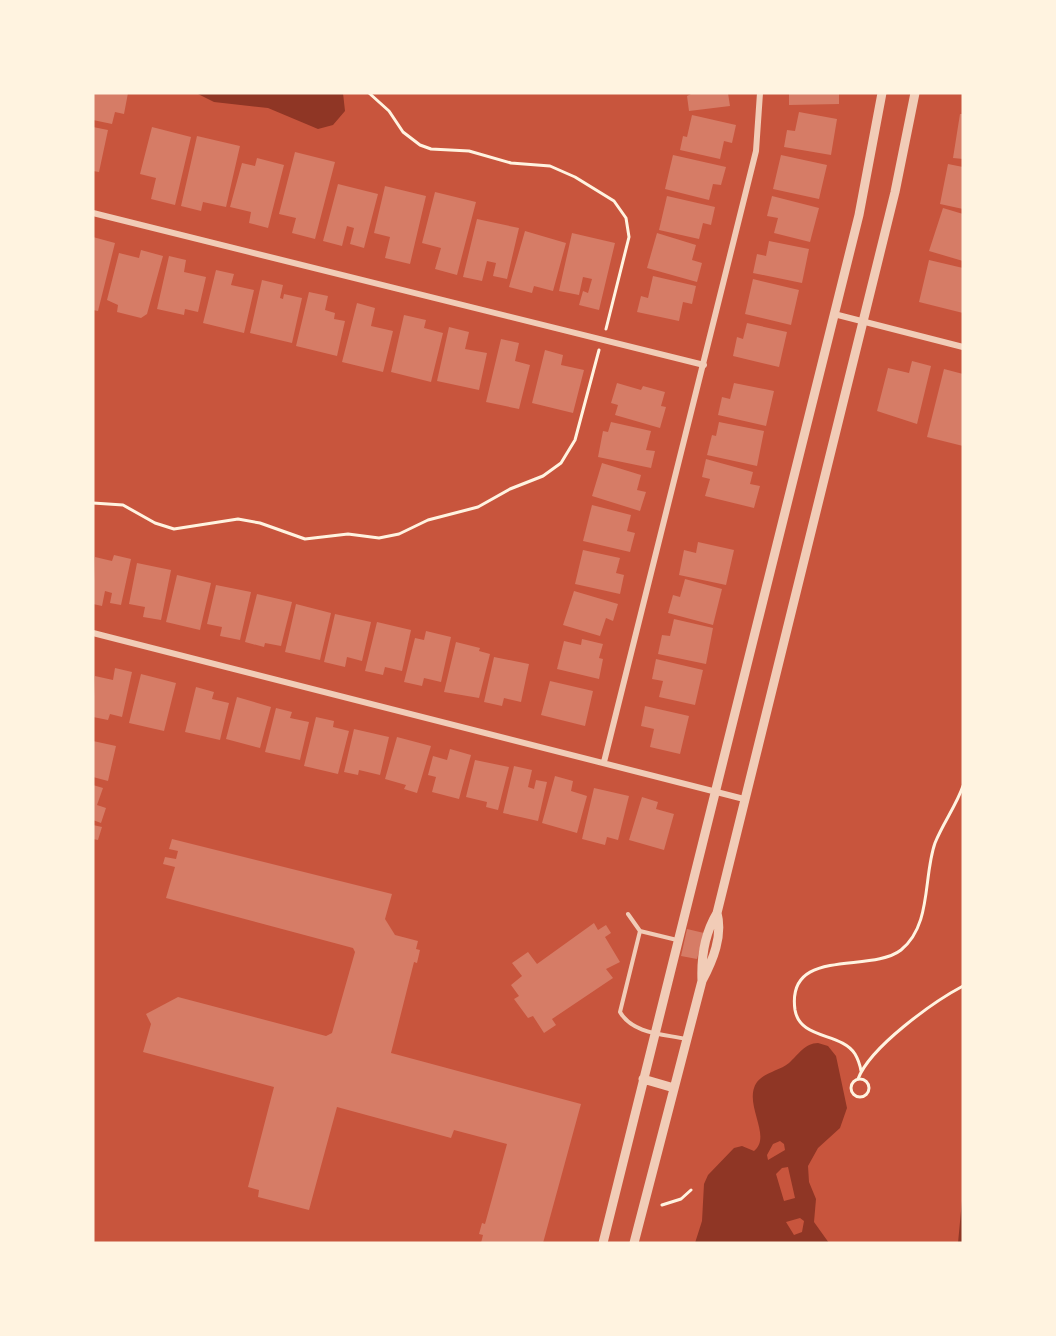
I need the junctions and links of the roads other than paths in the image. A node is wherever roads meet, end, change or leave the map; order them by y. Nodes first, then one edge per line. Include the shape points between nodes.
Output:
1 (760, 93) edge
2 (882, 93) edge
3 (915, 93) edge
4 (93, 213) edge
5 (834, 314) junction
6 (863, 321) junction
7 (963, 347) edge
8 (704, 365) junction
9 (93, 633) edge
10 (604, 762) junction
11 (713, 792) junction
12 (744, 800) junction
13 (628, 914) dead end
14 (640, 931) junction
15 (677, 940) junction
16 (654, 1032) junction
17 (687, 1039) junction
18 (643, 1079) junction
19 (674, 1088) junction
20 (603, 1243) edge
21 (634, 1243) edge

1 - 8 street via 756,151
2 - 5 street via 872,155
3 - 6 street
4 - 8 street
5 - 6 street
5 - 11 street
6 - 7 street
6 - 12 street
8 - 10 street
9 - 10 street
10 - 11 street
11 - 12 street
11 - 15 street
12 - 17 street via 717,913 721,928
13 - 14 lane
14 - 15 lane
14 - 16 lane via 620,1012 636,1028
15 - 16 street
16 - 17 lane
16 - 18 street
17 - 19 street
18 - 19 street
18 - 20 street
19 - 21 street

